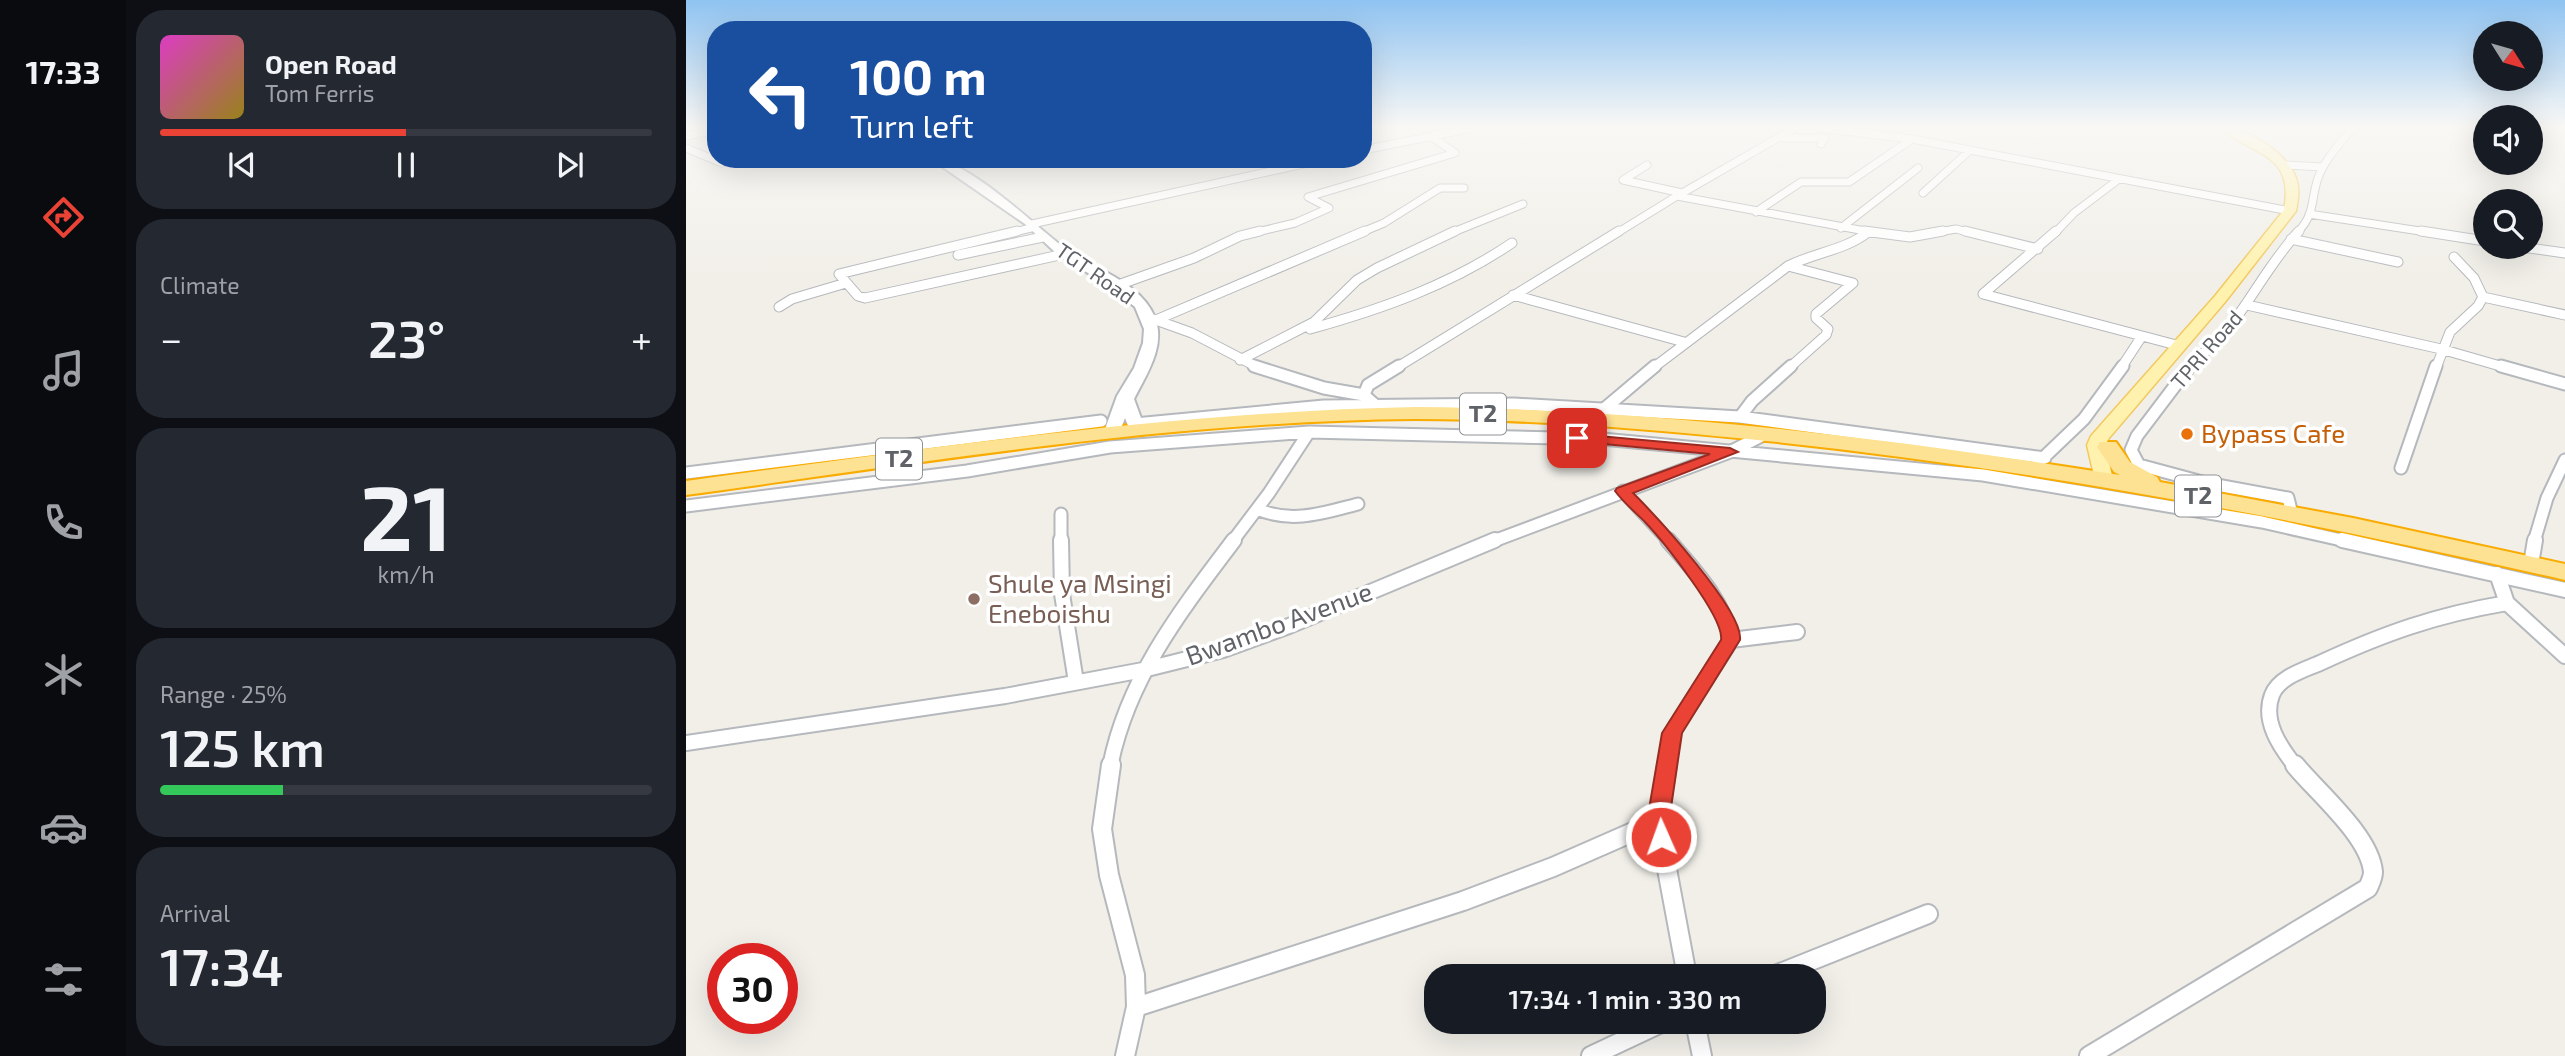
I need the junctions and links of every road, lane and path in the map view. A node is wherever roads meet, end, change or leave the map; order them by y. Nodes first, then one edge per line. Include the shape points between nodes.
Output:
1 (966, 177) edge
2 (1250, 177) edge
3 (1374, 177) edge
4 (1627, 177) edge
5 (1710, 177) edge
6 (1856, 177) edge
7 (1906, 177) edge
8 (1940, 177) edge
9 (2109, 177) edge
10 (2291, 177) edge
11 (2320, 177) edge
12 (2119, 179) junction
13 (1464, 188) dead end
14 (1923, 193) dead end
15 (1681, 194) junction
16 (1523, 204) dead end
17 (2290, 211) junction
18 (1756, 212) junction
19 (2309, 214) junction
20 (1841, 228) junction
21 (1037, 229) junction
22 (1868, 232) junction
23 (2291, 239) junction
24 (2473, 239) edge
25 (1512, 243) dead end
26 (2038, 249) junction
27 (2543, 250) edge
28 (2565, 253) edge
29 (1064, 254) junction
30 (958, 255) dead end
31 (2454, 257) dead end
32 (2398, 262) dead end
33 (1788, 266) junction
34 (846, 283) junction
35 (1118, 285) junction
36 (786, 288) dead end
37 (1513, 295) junction
38 (801, 296) junction
39 (2483, 297) junction
40 (2247, 305) junction
41 (779, 307) dead end
42 (2565, 315) edge
43 (1153, 319) junction
44 (1300, 331) junction
45 (2142, 336) junction
46 (1684, 342) junction
47 (2180, 346) junction
48 (2441, 349) junction
49 (1240, 360) junction
50 (2565, 384) edge
51 (1364, 395) junction
52 (1374, 404) junction
53 (1604, 409) junction
54 (1740, 416) junction
55 (1121, 420) junction
56 (1309, 432) junction
57 (1765, 434) junction
58 (2102, 446) junction
59 (1730, 452) junction
60 (2565, 460) edge
61 (2038, 465) junction
62 (2402, 468) dead end
63 (686, 473) edge
64 (2110, 481) junction
65 (686, 488) edge
66 (1623, 491) junction
67 (2177, 492) junction
68 (1358, 504) dead end
69 (686, 506) edge
70 (1257, 509) junction
71 (1061, 514) dead end
72 (2292, 514) junction
73 (2531, 564) junction
74 (2565, 572) edge
75 (2497, 574) junction
76 (2565, 590) edge
77 (2507, 603) junction
78 (1797, 632) dead end
79 (1731, 640) junction
80 (2565, 656) edge
81 (1143, 670) junction
82 (1076, 682) junction
83 (686, 743) edge
84 (1658, 821) junction
85 (1927, 914) dead end
86 (1685, 964) edge
87 (1803, 964) edge
88 (1136, 1007) junction
89 (1638, 1034) edge
90 (1697, 1034) edge
91 (1125, 1056) edge
92 (1591, 1056) edge
93 (1702, 1056) edge
94 (2089, 1056) edge

1 - 21 street, TGT Road
2 - 21 street
3 - 35 street via 1308,197 1329,208 1295,223 1240,236
4 - 15 street via 1623,180
5 - 15 street
6 - 18 street via 1849,182 1801,182
7 - 20 street
8 - 14 street
9 - 12 street
10 - 17 main road via 2295,195
11 - 19 street, TPRI Road
12 - 17 street
12 - 26 street via 2074,213
13 - 43 street via 1440,188 1384,223
15 - 18 street
15 - 37 street
16 - 44 street via 1455,230 1367,274
17 - 47 main road
18 - 20 street
19 - 23 street, TPRI Road via 2309,220
19 - 24 street
20 - 22 street
21 - 29 street, TGT Road
21 - 30 street
21 - 34 street via 840,272
22 - 26 street via 1910,237 1956,229
22 - 33 street
23 - 32 street
23 - 40 street, TPRI Road
25 - 44 street via 1480,265 1401,300
26 - 45 street via 1983,295
27 - 28 street
29 - 34 street via 865,298
29 - 35 street, TGT Road
31 - 39 street via 2474,278
33 - 46 street
33 - 54 street via 1853,283 1816,314 1828,332
34 - 38 street
35 - 43 street, TGT Road
36 - 38 street
37 - 46 street
37 - 51 street via 1368,385
38 - 41 street
39 - 42 street
39 - 48 street via 2450,332
40 - 48 street
40 - 72 street, TPRI Road via 2222,337 2197,357 2131,450 2139,465 2163,473 2288,498
43 - 49 street via 1192,333
43 - 55 street, TGT Road via 1144,364
44 - 49 street
45 - 47 street
45 - 61 street via 2086,416
46 - 53 street
47 - 58 main road via 2120,415
48 - 50 street
48 - 62 street
49 - 51 street via 1324,388
51 - 52 street
52 - 53 street
52 - 55 street
53 - 54 street
54 - 61 street
55 - 57 highway, T2 via 1413,413 1566,418
55 - 63 street
55 - 65 highway, T2 via 1062,438
56 - 59 street via 1602,439
56 - 69 street via 1110,447 967,471
56 - 70 street
57 - 59 street, Bwambo Avenue
57 - 61 highway, T2
58 - 61 highway via 2084,466 2062,470
58 - 64 main road
58 - 67 highway via 2130,472
59 - 66 street, Bwambo Avenue
59 - 75 street via 1983,475 2108,494 2262,522
60 - 73 street via 2544,504
61 - 64 highway, T2
64 - 67 highway, T2
66 - 79 street via 1652,520 1716,603 1728,622
66 - 81 street, Bwambo Avenue via 1289,626 1223,650
67 - 72 highway, T2
68 - 70 street via 1286,519
70 - 81 street via 1223,550
71 - 82 street via 1062,594
72 - 73 highway, T2
73 - 74 highway, T2
75 - 76 street
75 - 77 street
77 - 80 street
77 - 94 street via 2410,622 2364,639 2272,693 2267,710 2270,724 2287,755 2348,825 2369,857 2373,874 2368,888
78 - 79 street
79 - 84 street via 1672,733
81 - 82 street, Bwambo Avenue
81 - 88 street via 1113,752 1102,829 1135,975
82 - 83 street, Bwambo Avenue
84 - 86 street
84 - 88 street via 1463,901
85 - 87 street
88 - 91 street
89 - 92 street
90 - 93 street

